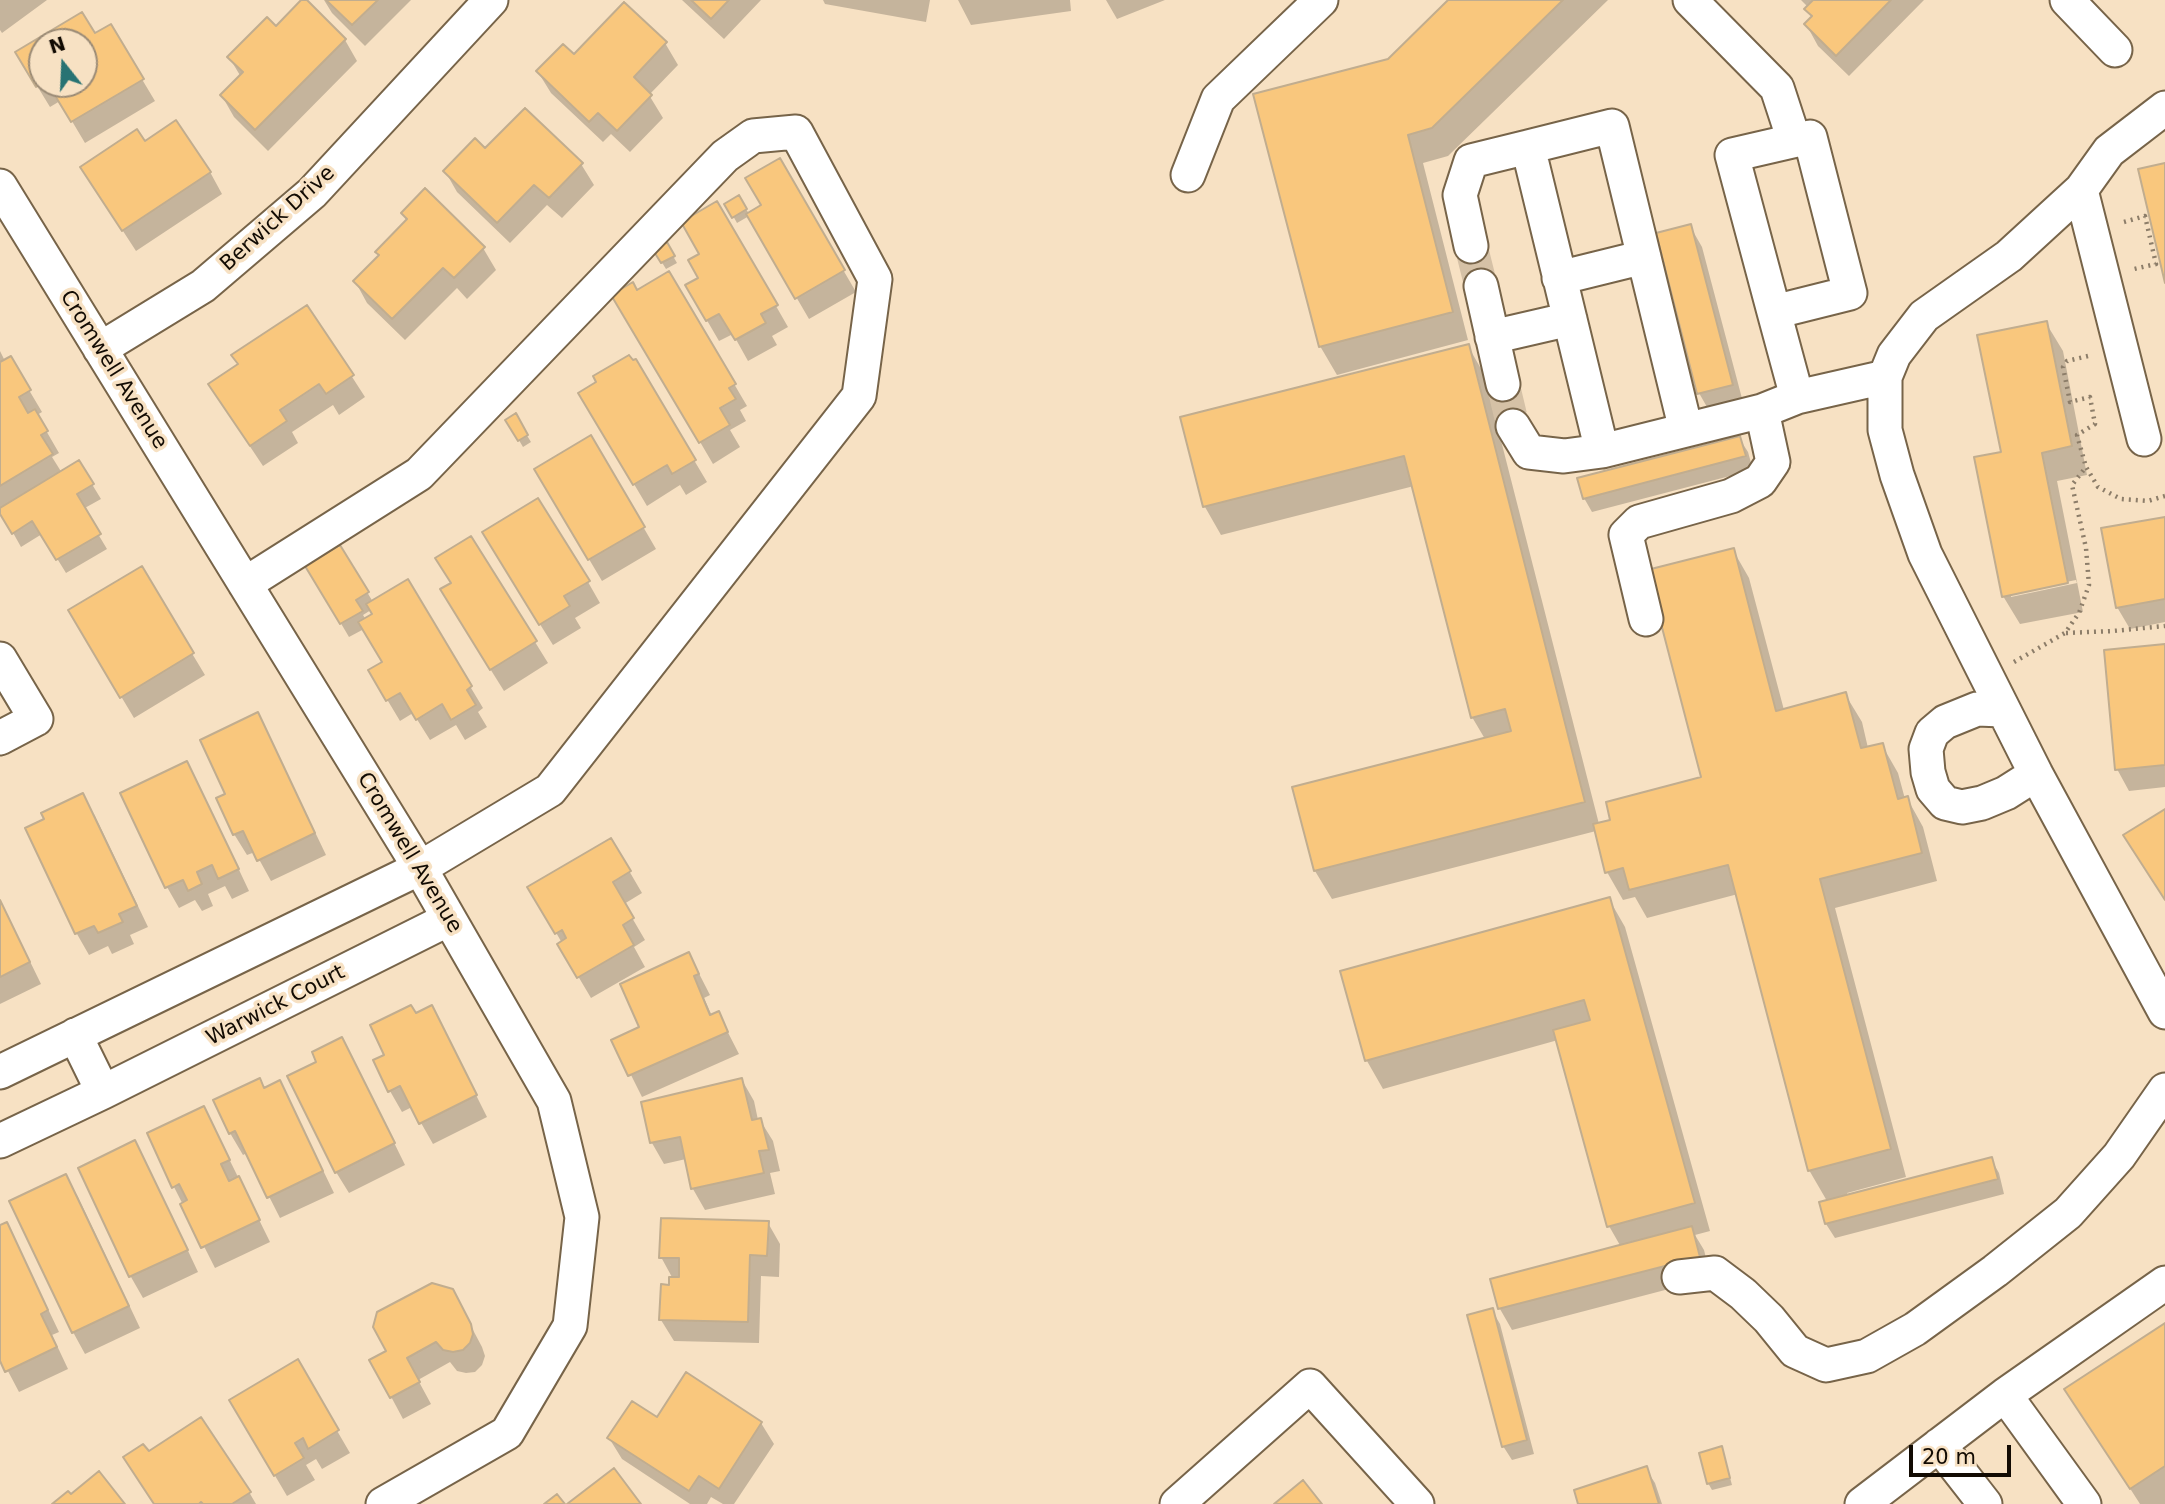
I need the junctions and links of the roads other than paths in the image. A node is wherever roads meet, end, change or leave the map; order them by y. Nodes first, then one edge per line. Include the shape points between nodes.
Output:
1 (491, 0) edge
2 (1321, 0) edge
3 (1690, 0) edge
4 (2067, 0) edge
5 (2115, 50) dead end
6 (2165, 108) edge
7 (1794, 140) junction
8 (1528, 147) junction
9 (1188, 175) dead end
10 (0, 186) edge
11 (2081, 190) junction
12 (1471, 246) tunnel mouth
13 (1644, 257) junction
14 (1559, 278) junction
15 (1481, 286) tunnel mouth
16 (1774, 312) junction
17 (1570, 318) junction
18 (1492, 337) junction
19 (100, 349) junction
20 (1885, 377) junction
21 (1503, 384) tunnel mouth
22 (1797, 397) junction
23 (1762, 411) junction
24 (1513, 426) tunnel mouth
25 (1686, 430) junction
26 (2144, 439) dead end
27 (1602, 451) junction
28 (245, 584) junction
29 (1646, 620) dead end
30 (0, 659) edge
31 (2003, 710) junction
32 (0, 738) edge
33 (2036, 774) junction
34 (420, 868) junction
35 (449, 919) junction
36 (2165, 1012) edge
37 (75, 1035) junction
38 (0, 1072) edge
39 (2165, 1090) edge
40 (103, 1092) junction
41 (0, 1141) edge
42 (1679, 1277) dead end
43 (2165, 1283) edge
44 (2005, 1395) junction
45 (1939, 1445) junction
46 (383, 1504) edge
47 (1177, 1504) edge
48 (1417, 1504) edge
49 (1862, 1504) edge
50 (1985, 1504) edge
51 (2084, 1504) edge

1 - 19 street, Berwick Drive via 312,193 203,286
2 - 9 street via 1218,99
3 - 7 street via 1777,88
4 - 5 street
6 - 11 street via 2109,151
7 - 16 street via 1732,155
7 - 16 street via 1810,136 1850,293
8 - 12 street via 1471,162 1460,195
8 - 13 street via 1612,126
8 - 14 street
10 - 19 street, Cromwell Avenue
11 - 20 street via 2009,256 1924,316 1894,355
11 - 26 street
13 - 14 street
13 - 25 street
14 - 17 street
15 - 18 street
16 - 22 street
17 - 18 street
17 - 27 street
18 - 21 street
19 - 28 street, Cromwell Avenue
20 - 22 street
20 - 31 street via 1885,430 1897,475 1925,554
22 - 23 street
23 - 25 street
23 - 29 street via 1773,461 1760,481 1731,496 1639,522 1626,535
24 - 27 street via 1529,452 1564,456
25 - 27 street
28 - 34 street, Cromwell Avenue
28 - 34 street via 419,474 725,156 753,136 796,132 875,279 859,396 550,790
30 - 32 street via 36,719
31 - 33 street
31 - 33 street via 1977,709 1945,722 1932,733 1926,749 1933,789 1945,803 1962,807 2006,793
33 - 36 street
34 - 35 street, Cromwell Avenue
34 - 37 street
35 - 40 street, Warwick Court
35 - 46 street, Cromwell Avenue via 554,1101 582,1217 570,1326 507,1433
37 - 38 street
37 - 40 street
39 - 42 street via 2119,1156 2068,1213 1915,1329 1867,1356 1826,1365 1795,1352 1743,1294 1715,1273
40 - 41 street, Warwick Court
43 - 44 street
44 - 45 street
44 - 51 street
45 - 49 street
45 - 50 street
47 - 48 street via 1310,1386

